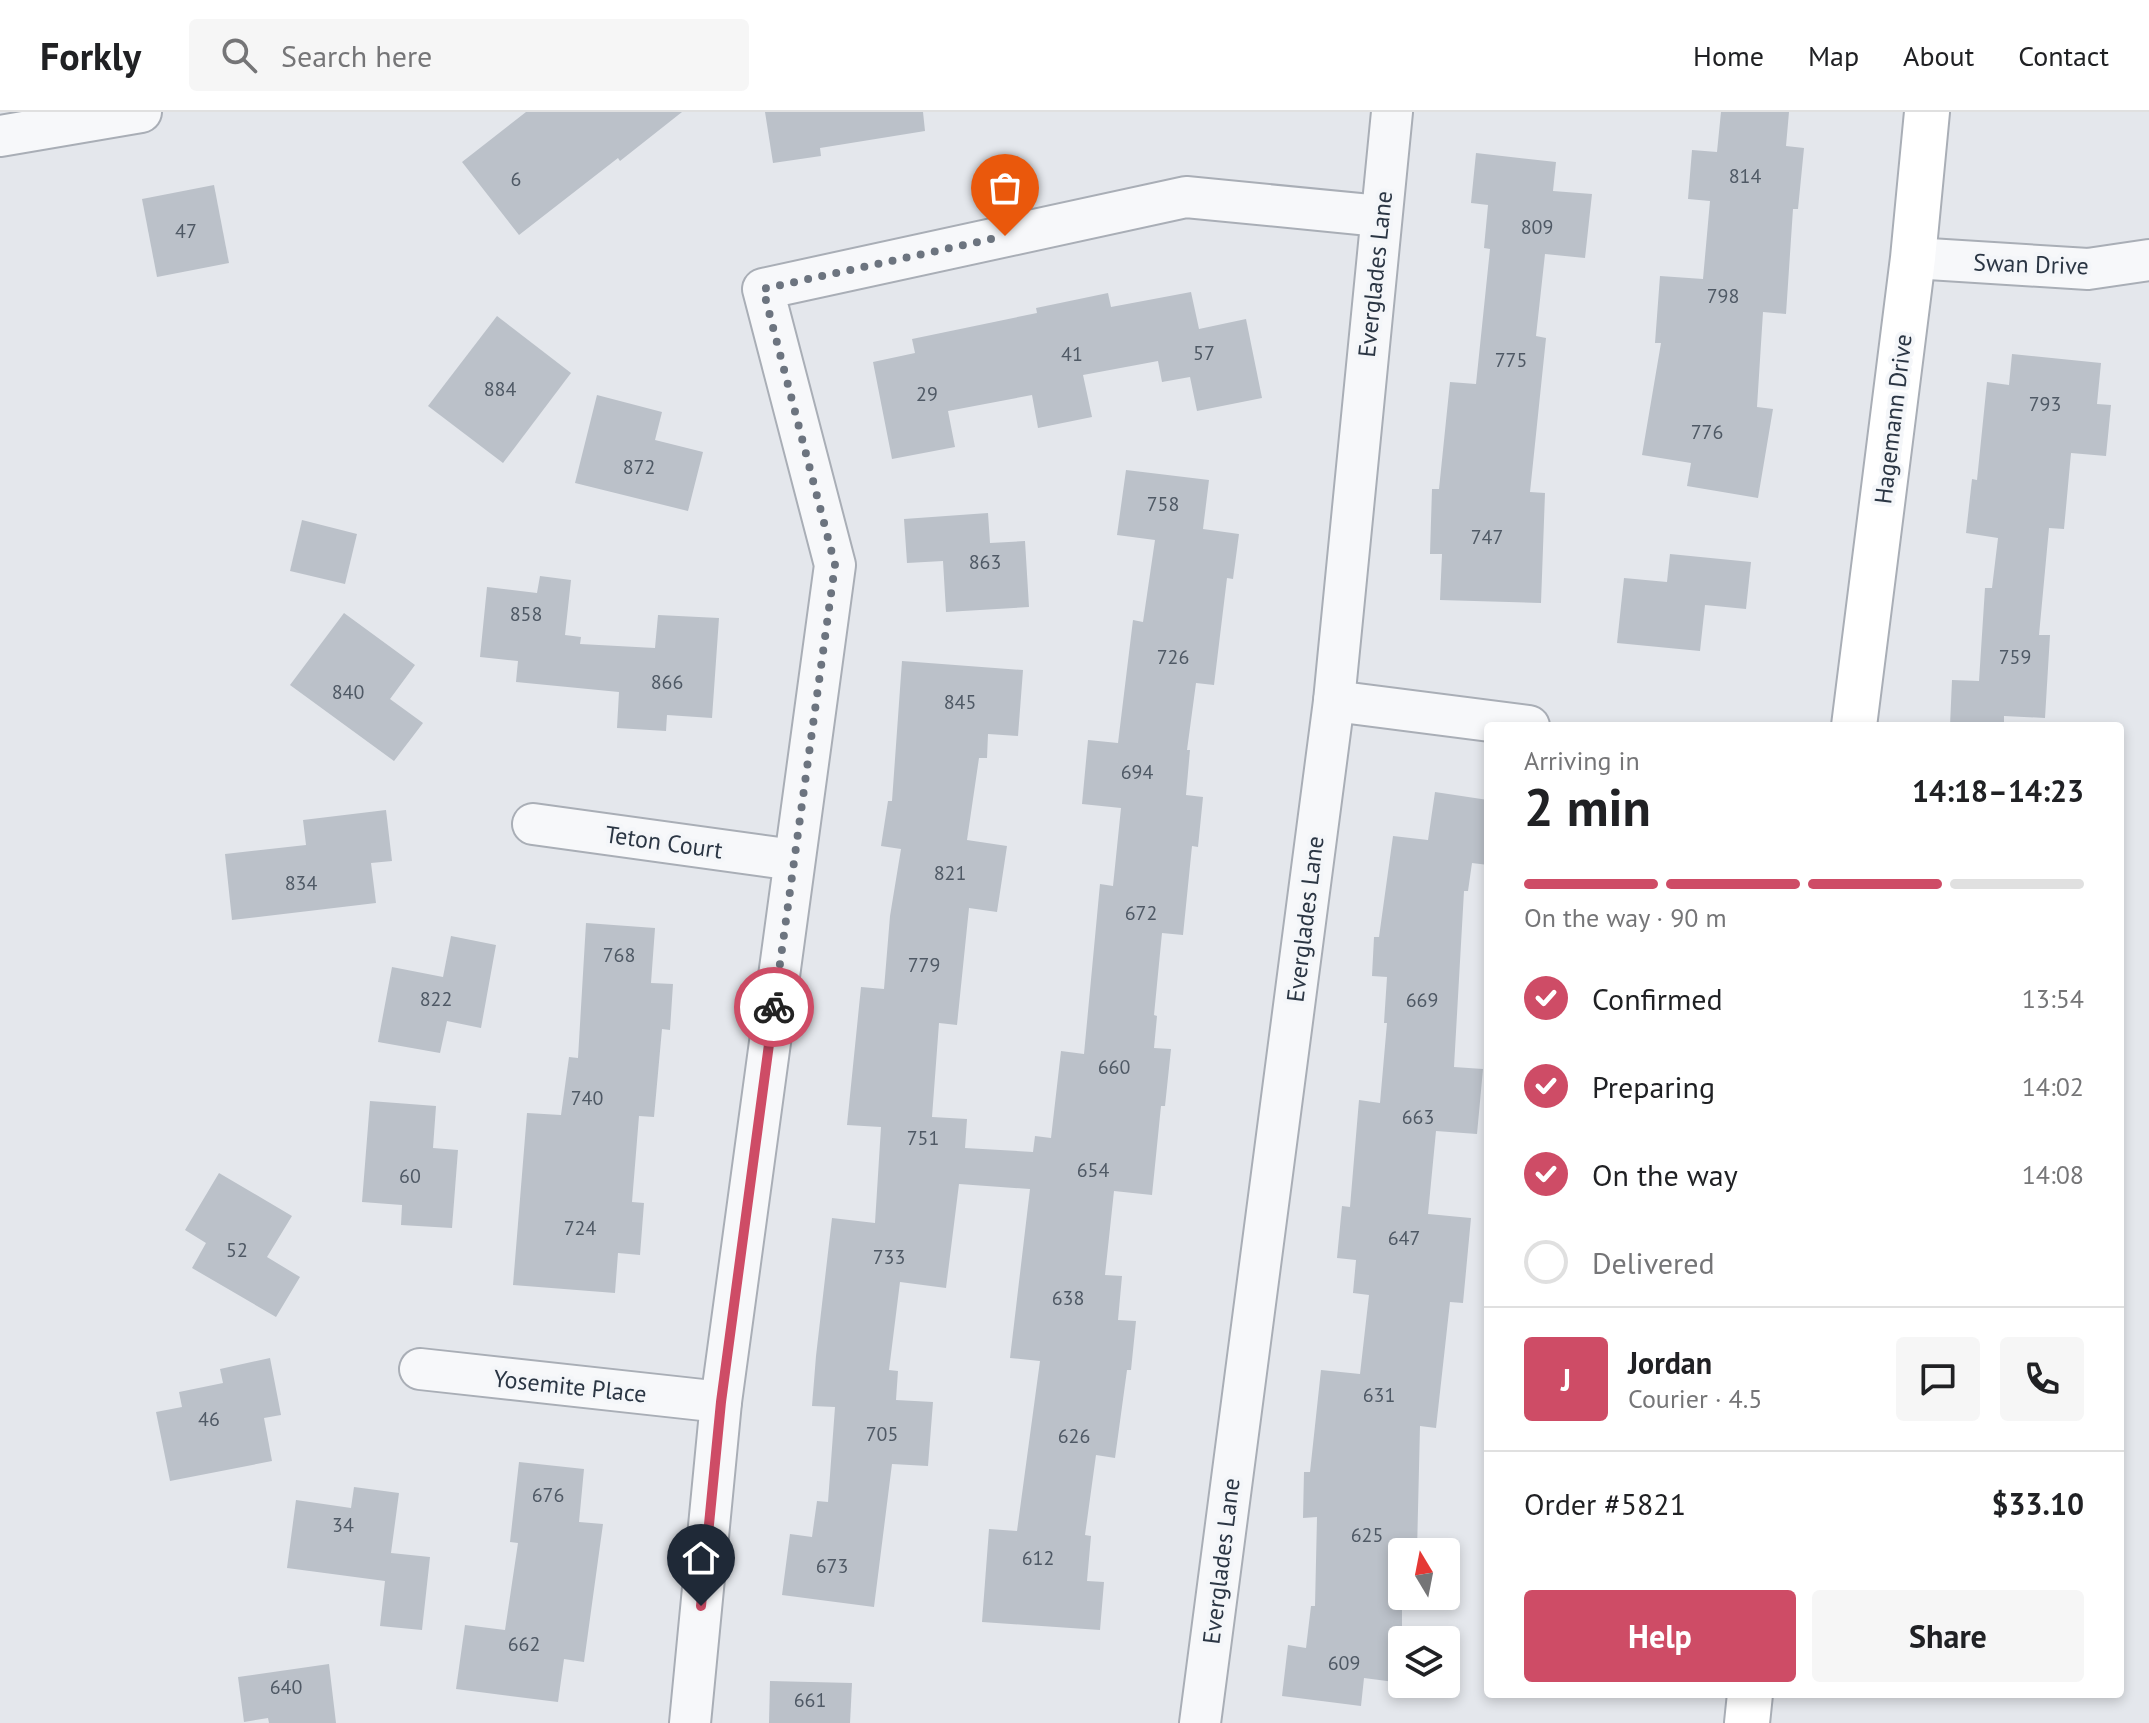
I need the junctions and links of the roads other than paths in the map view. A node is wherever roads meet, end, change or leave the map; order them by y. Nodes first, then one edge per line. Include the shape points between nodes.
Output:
1 (141, 112) edge
2 (1392, 112) edge
3 (1927, 112) edge
4 (0, 136) edge
5 (1380, 216) junction
6 (1913, 258) junction
7 (2149, 260) edge
8 (1334, 701) junction
9 (1498, 722) edge
10 (1855, 722) edge
11 (533, 824) dead end
12 (794, 860) junction
13 (420, 1369) dead end
14 (721, 1402) junction
15 (1750, 1698) edge
16 (690, 1723) edge
17 (1200, 1723) edge
18 (1747, 1723) edge

1 - 4 street
2 - 5 street, Everglades Lane
3 - 6 street, Hagemann Drive
5 - 8 street, Everglades Lane
5 - 12 street via 1186,197 763,289 835,565
6 - 7 street, Swan Drive via 2088,269
6 - 10 street, Hagemann Drive
8 - 9 street
8 - 17 street, Everglades Lane
11 - 12 street, Teton Court
12 - 14 street
13 - 14 street, Yosemite Place
14 - 16 street
15 - 18 street

